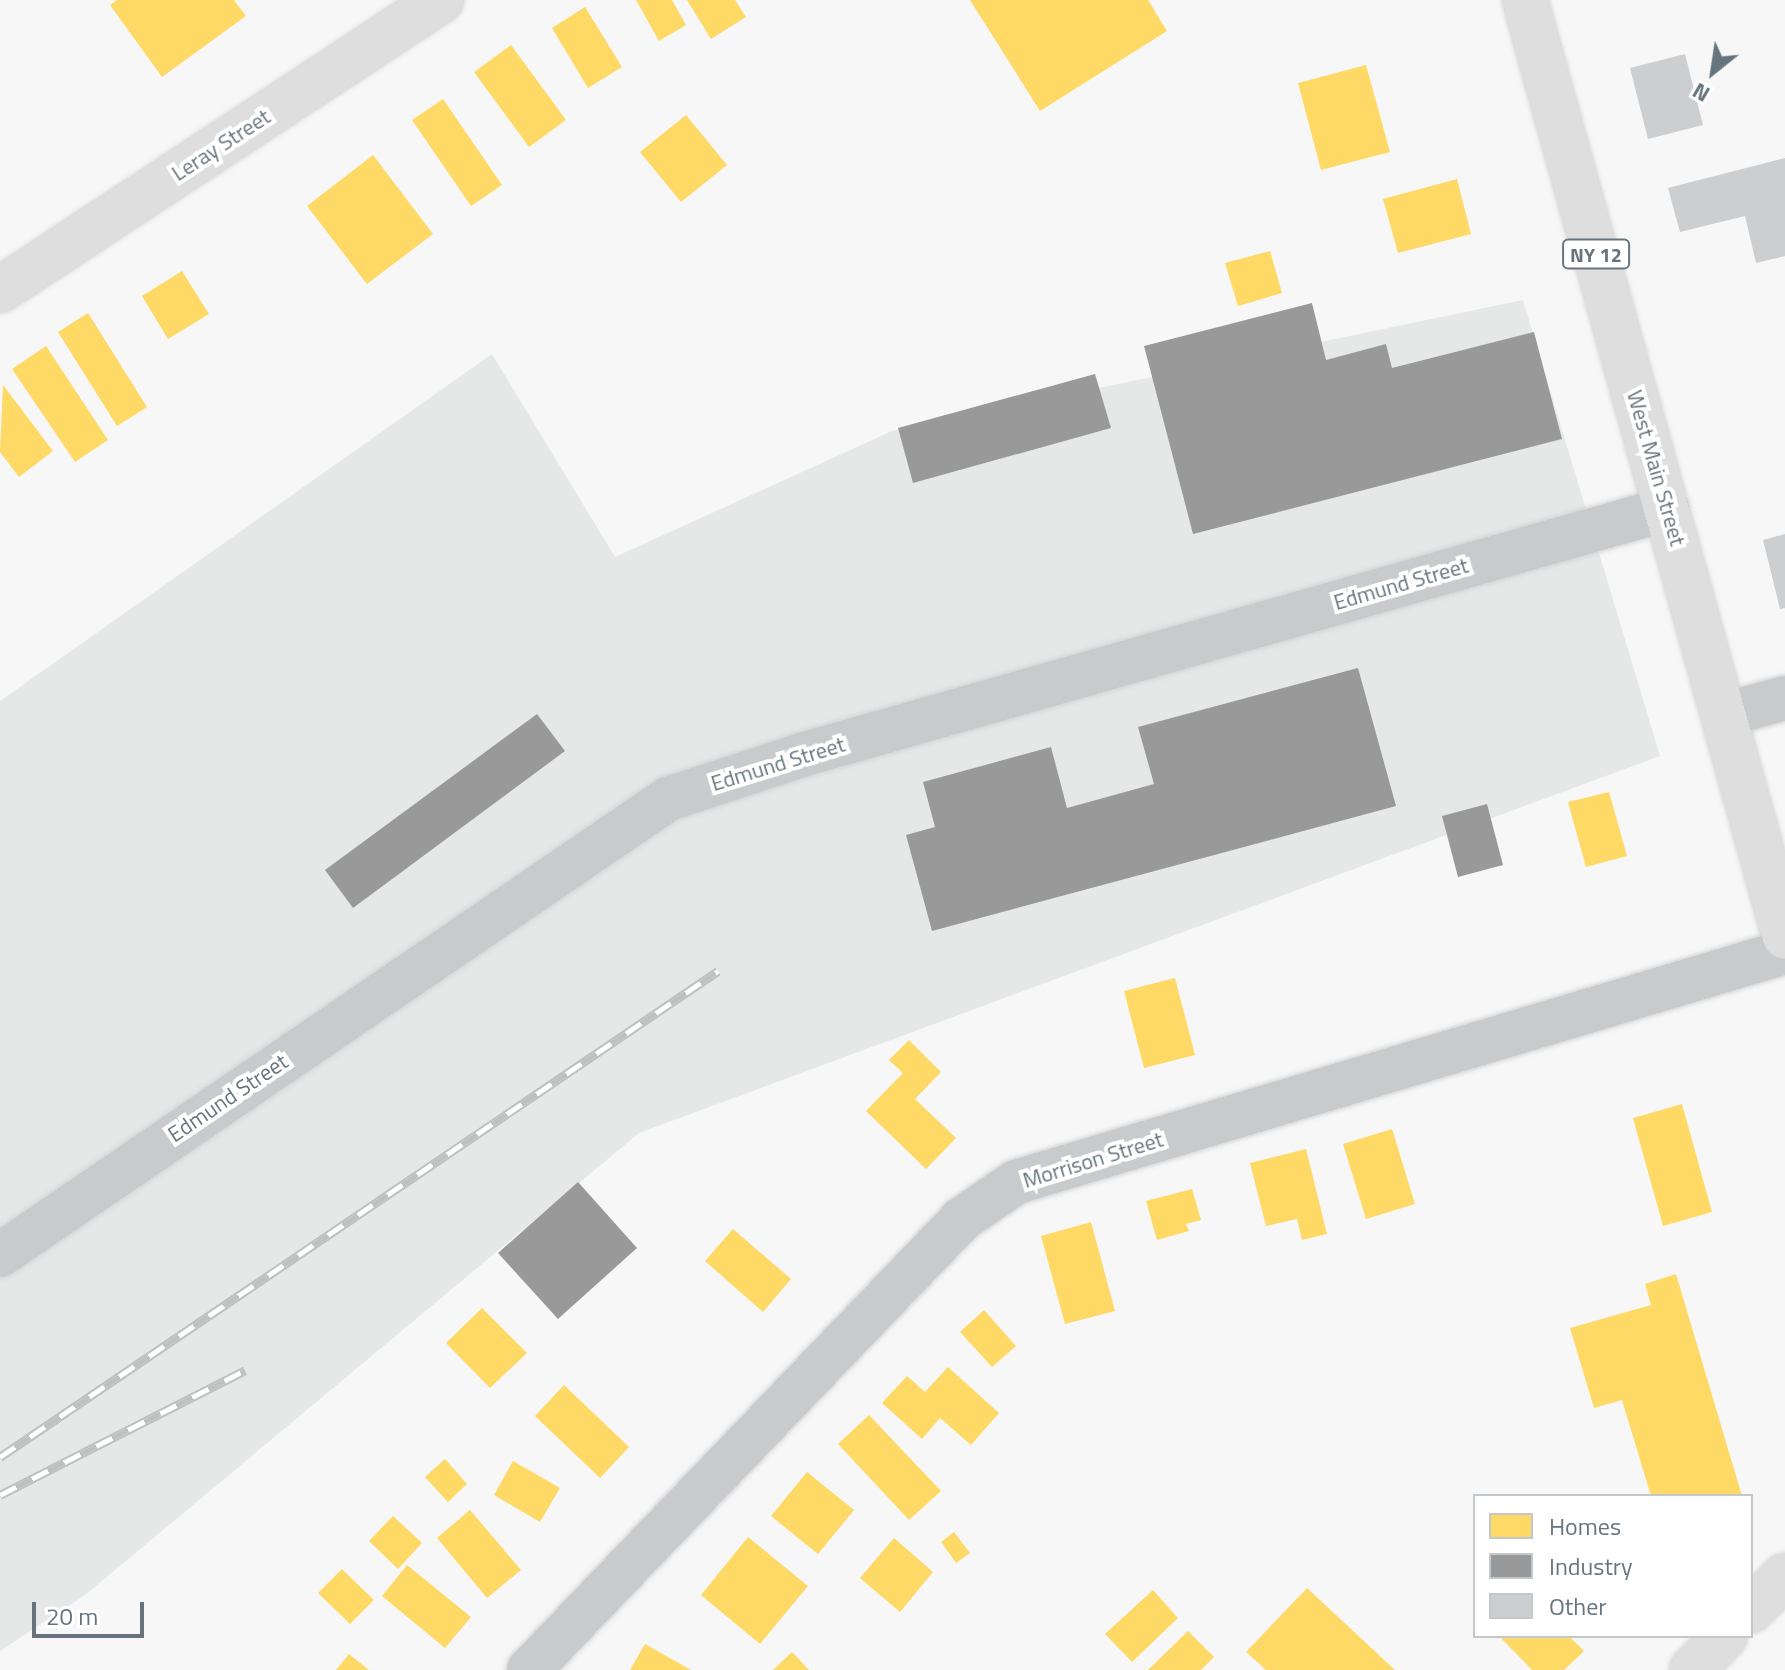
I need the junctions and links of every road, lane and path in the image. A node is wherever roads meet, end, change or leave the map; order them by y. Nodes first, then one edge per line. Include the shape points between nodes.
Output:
1 (441, 0) edge
2 (1525, 0) edge
3 (0, 290) edge
4 (1667, 509) junction
5 (1785, 698) edge
6 (1724, 715) junction
7 (1785, 937) edge
8 (1785, 952) edge
9 (0, 1255) edge
10 (1785, 1576) edge
11 (1753, 1608) edge
12 (1723, 1638) edge
13 (529, 1670) edge
14 (1692, 1670) edge

1 - 3 main road, Leray Street
2 - 4 main road, West Main Street / NY 12
4 - 6 main road, West Main Street / NY 12
4 - 9 street, Edmund Street via 805,754 668,799
5 - 6 street
6 - 7 main road, West Main Street / NY 12
8 - 13 street, Morrison Street via 1016,1182 962,1219
10 - 11 main road
12 - 14 main road

